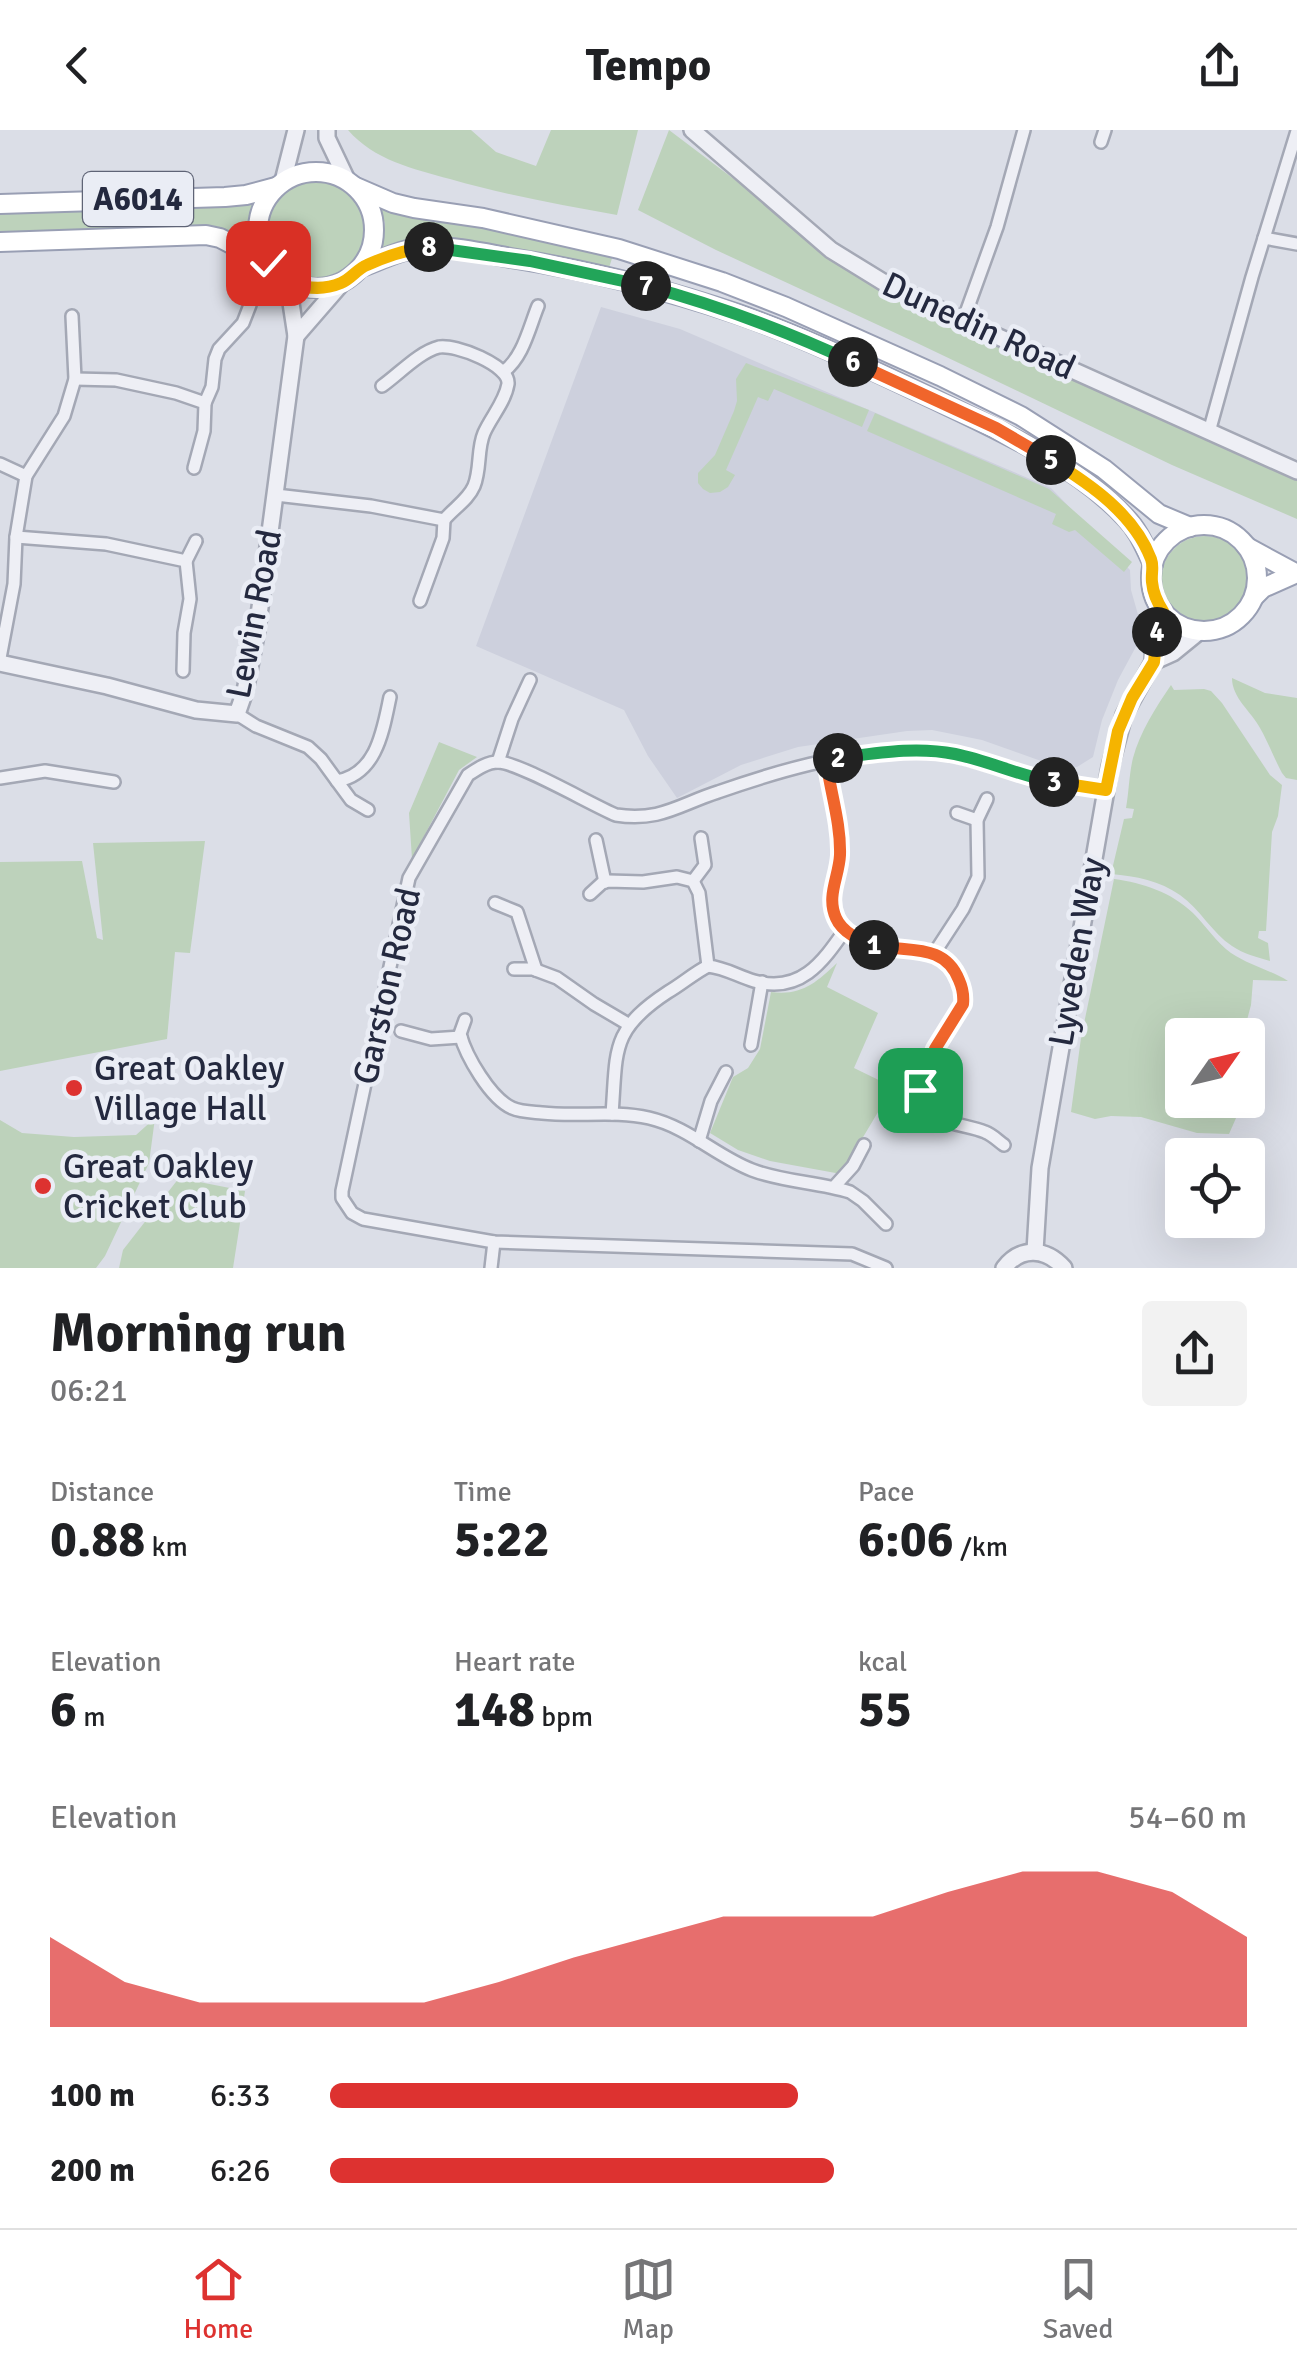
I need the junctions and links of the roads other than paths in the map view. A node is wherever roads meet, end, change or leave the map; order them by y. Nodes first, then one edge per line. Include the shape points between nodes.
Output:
1 (296, 130) edge
2 (327, 130) edge
3 (692, 130) edge
4 (1024, 130) edge
5 (1297, 130) edge
6 (280, 184) junction
7 (351, 184) junction
8 (0, 204) edge
9 (1264, 238) junction
10 (0, 242) edge
11 (1297, 244) edge
12 (362, 267) junction
13 (275, 270) junction
14 (342, 283) junction
15 (250, 305) dead end
16 (538, 306) dead end
17 (72, 316) dead end
18 (963, 320) junction
19 (296, 336) junction
20 (503, 372) junction
21 (75, 378) junction
22 (382, 386) dead end
23 (206, 403) junction
24 (1209, 432) junction
25 (0, 464) edge
26 (194, 468) dead end
27 (1297, 471) edge
28 (26, 476) junction
29 (276, 494) junction
30 (444, 520) junction
31 (1190, 527) junction
32 (16, 537) junction
33 (196, 541) dead end
34 (1247, 547) junction
35 (186, 560) junction
36 (1153, 564) junction
37 (1296, 573) edge
38 (1254, 597) junction
39 (420, 601) dead end
40 (1163, 611) junction
41 (1200, 631) junction
42 (0, 660) edge
43 (1154, 662) junction
44 (183, 671) dead end
45 (530, 680) dead end
46 (390, 697) dead end
47 (237, 714) junction
48 (826, 759) junction
49 (498, 762) junction
50 (0, 778) edge
51 (338, 781) junction
52 (114, 782) dead end
53 (1106, 790) junction
54 (987, 800) dead end
55 (368, 810) dead end
56 (957, 814) dead end
57 (977, 820) junction
58 (701, 838) dead end
59 (596, 840) dead end
60 (693, 881) junction
61 (606, 882) junction
62 (590, 894) dead end
63 (495, 903) dead end
64 (845, 930) junction
65 (935, 952) junction
66 (708, 966) junction
67 (514, 968) dead end
68 (536, 970) junction
69 (762, 982) junction
70 (465, 1020) dead end
71 (628, 1024) junction
72 (401, 1031) dead end
73 (460, 1037) junction
74 (751, 1045) dead end
75 (726, 1072) dead end
76 (921, 1088) junction
77 (899, 1089) dead end
78 (612, 1114) junction
79 (699, 1140) junction
80 (864, 1145) dead end
81 (1004, 1145) dead end
82 (834, 1187) junction
83 (874, 1213) junction
84 (862, 1224) dead end
85 (886, 1224) dead end
86 (494, 1242) junction
87 (1035, 1251) junction
88 (492, 1268) edge
89 (886, 1268) edge
90 (1004, 1268) edge
91 (1064, 1268) edge

1 - 6 street
2 - 7 street
3 - 18 street, Dunedin Road via 831,250
4 - 18 street
5 - 9 street
6 - 7 main road via 315,171
6 - 8 main road, A6014 via 225,198
6 - 13 main road via 266,200 258,232
7 - 12 main road via 373,217
7 - 31 main road via 393,203 619,249 786,307 1022,416 1159,514
9 - 11 street
9 - 24 street
10 - 13 main road, A6014 via 206,235
12 - 14 main road
12 - 36 main road via 407,249 474,252 622,280 739,314 904,385 1047,457 1126,518
13 - 14 main road via 310,288
13 - 19 street, Lewin Road
14 - 19 street
15 - 23 street via 219,348
16 - 20 street via 518,356
17 - 21 street
18 - 24 street, Dunedin Road
19 - 29 street, Lewin Road
20 - 22 street via 448,346
20 - 30 street via 508,382 482,440 473,489
21 - 23 street via 116,380
21 - 28 street via 64,416
23 - 26 street
24 - 27 street, Dunedin Road
25 - 28 street
28 - 32 street
29 - 30 street
29 - 47 street, Lewin Road via 258,630
30 - 39 street
31 - 34 main road via 1222,528
31 - 36 main road via 1161,547
32 - 35 street via 106,544
32 - 42 street
33 - 35 street
34 - 37 main road
34 - 38 main road via 1255,562
35 - 44 street via 190,599
36 - 40 main road via 1154,597
37 - 38 main road
38 - 41 main road via 1233,623
40 - 41 main road
40 - 43 street, Lyveden Way
41 - 43 street, Lyveden Way
42 - 47 street, Lewin Road via 196,710
43 - 53 street, Lyveden Way via 1124,715
45 - 49 street
46 - 51 street via 374,754 356,774
47 - 51 street via 308,747
48 - 49 street via 643,817 616,816
48 - 53 street via 928,750
48 - 64 street via 840,856 832,895
49 - 86 street, Garston Road via 468,775 410,878 342,1198 362,1220
50 - 52 street via 44,771
51 - 55 street via 350,800
53 - 87 street, Lyveden Way via 1040,1168
54 - 57 street
56 - 57 street
57 - 65 street via 978,877
58 - 60 street via 706,865
59 - 61 street
60 - 61 street
60 - 66 street
61 - 62 street
63 - 68 street via 517,912
64 - 65 street via 869,944
64 - 69 street via 805,976
65 - 76 street via 953,968 964,996
66 - 69 street
66 - 71 street
67 - 68 street
68 - 71 street
69 - 74 street
70 - 73 street
71 - 78 street via 616,1058
72 - 73 street via 430,1039
73 - 78 street via 488,1088 510,1108
75 - 79 street
76 - 77 street
76 - 81 street via 927,1108 939,1118 986,1132
78 - 79 street via 664,1122
79 - 82 street via 754,1170
80 - 82 street
82 - 83 street
83 - 84 street
83 - 85 street
86 - 88 street
86 - 89 street, Garston Road via 852,1254
87 - 90 street via 1019,1254
87 - 91 street

